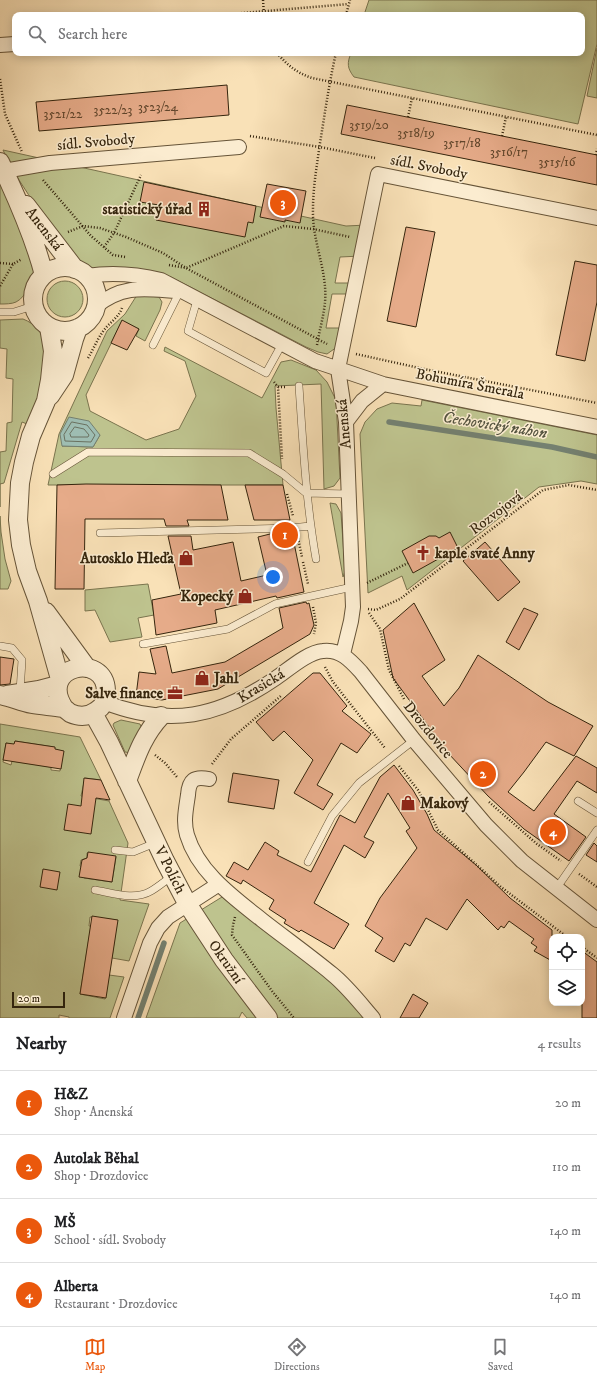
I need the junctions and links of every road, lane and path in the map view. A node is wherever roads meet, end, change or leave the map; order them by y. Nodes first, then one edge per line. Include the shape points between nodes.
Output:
1 (263, 0) edge
2 (350, 0) edge
3 (348, 4) junction
4 (263, 12) edge
5 (272, 12) edge
6 (347, 12) edge
7 (12, 44) edge
8 (0, 45) edge
9 (280, 56) edge
10 (335, 56) edge
11 (329, 81) junction
12 (412, 98) junction
13 (408, 117) dead end
14 (506, 117) junction
15 (597, 135) edge
16 (502, 136) dead end
17 (241, 141) joint
18 (320, 147) junction
19 (597, 149) edge
20 (27, 153) dead end
21 (23, 155) dead end
22 (596, 155) dead end
23 (381, 160) dead end
24 (2, 166) edge
25 (141, 176) dead end
26 (13, 189) junction
27 (127, 207) junction
28 (157, 213) dead end
29 (597, 218) edge
30 (83, 226) junction
31 (313, 229) junction
32 (114, 233) junction
33 (64, 234) dead end
34 (364, 240) junction
35 (104, 247) junction
36 (113, 255) dead end
37 (0, 263) edge
38 (186, 268) junction
39 (81, 272) junction
40 (44, 275) junction
41 (0, 286) edge
42 (180, 291) junction
43 (197, 300) junction
44 (34, 306) junction
45 (96, 306) junction
46 (0, 312) edge
47 (49, 327) junction
48 (78, 328) junction
49 (318, 339) junction
50 (282, 344) junction
51 (153, 345) dead end
52 (342, 350) junction
53 (338, 369) junction
54 (424, 369) junction
55 (266, 373) junction
56 (383, 384) junction
57 (300, 386) dead end
58 (419, 392) junction
59 (46, 401) junction
60 (597, 403) edge
61 (346, 422) junction
62 (597, 426) edge
63 (53, 474) dead end
64 (283, 474) junction
65 (597, 490) edge
66 (306, 493) junction
67 (348, 494) junction
68 (310, 526) junction
69 (295, 528) junction
70 (100, 533) dead end
71 (316, 560) dead end
72 (408, 563) dead end
73 (358, 585) junction
74 (310, 596) junction
75 (38, 602) junction
76 (314, 634) dead end
77 (143, 644) dead end
78 (0, 646) edge
79 (317, 652) junction
80 (343, 654) junction
81 (325, 667) junction
82 (87, 668) junction
83 (319, 669) dead end
84 (59, 682) junction
85 (284, 693) dead end
86 (8, 695) edge
87 (408, 705) dead end
88 (64, 708) junction
89 (99, 708) junction
90 (161, 716) junction
91 (414, 740) junction
92 (150, 752) dead end
93 (392, 758) junction
94 (178, 778) dead end
95 (206, 778) joint
96 (127, 781) junction
97 (487, 800) dead end
98 (578, 801) dead end
99 (597, 813) edge
100 (597, 830) edge
101 (156, 843) junction
102 (115, 850) dead end
103 (308, 862) dead end
104 (571, 868) junction
105 (172, 876) junction
106 (219, 884) junction
107 (597, 887) edge
108 (556, 889) junction
109 (95, 890) dead end
110 (188, 905) junction
111 (597, 920) edge
112 (563, 934) edge
113 (232, 935) dead end
114 (585, 950) edge
115 (597, 958) edge
116 (124, 1018) edge
117 (268, 1018) edge
118 (294, 1018) edge
119 (373, 1018) edge

1 - 4 path
2 - 3 path
3 - 5 path
3 - 6 path
7 - 8 street
9 - 11 path via 300,74
10 - 11 path
11 - 12 path
11 - 18 path
12 - 13 path
12 - 14 path
14 - 15 path
14 - 16 path
17 - 18 path via 259,136
17 - 24 street, sídl. Svobody via 50,163
18 - 23 path
18 - 31 path
19 - 22 path
20 - 21 path
24 - 26 street, Anenská
25 - 27 path
26 - 39 street, Anenská
26 - 40 street, Anenská via 38,251
27 - 28 path
27 - 32 path
29 - 34 street, sídl. Svobody via 378,174
30 - 32 path
30 - 33 path
30 - 35 path
31 - 34 path
31 - 38 path via 284,226
31 - 49 path via 321,258 325,290
32 - 35 path
32 - 38 path via 163,253
34 - 52 street, sídl. Svobody
35 - 36 path
37 - 41 path via 13,264
38 - 49 path
39 - 40 street, Anenská via 61,267
39 - 42 street, Anenská via 140,275 161,280
39 - 45 street, Anenská via 93,283
40 - 44 street, Anenská via 34,290
42 - 43 street, Anenská
42 - 45 street, Anenská via 125,290
42 - 51 lane
43 - 50 street, Anenská
43 - 55 lane via 188,331
44 - 46 lane via 14,312
44 - 47 street via 38,317
45 - 48 street, Anenská via 90,319
47 - 48 street via 60,331
47 - 59 street via 53,359
48 - 59 street via 64,375
49 - 52 path
50 - 53 street, Anenská via 315,361
50 - 55 lane
52 - 53 street, sídl. Svobody
52 - 54 path
53 - 56 street, Bohumíra Šmerala
53 - 61 street, Anenská
54 - 58 path
54 - 60 path
55 - 64 path via 278,387
56 - 58 street, Bohumíra Šmerala
56 - 61 street via 362,401
57 - 66 lane
58 - 62 street, Bohumíra Šmerala
59 - 75 street via 26,454 18,503 24,558
61 - 67 street, Anenská
63 - 64 lane via 88,452 249,453
64 - 66 lane
64 - 69 path
65 - 87 path, Rozvojová via 570,485 543,490 400,599 376,610 366,609 380,629 389,670
66 - 67 lane
66 - 68 lane
67 - 73 street, Anenská
68 - 69 lane
68 - 71 lane
69 - 70 lane
69 - 74 path
72 - 73 path
73 - 74 lane
73 - 80 street, Anenská
74 - 76 path via 316,623
74 - 77 lane via 275,604 228,629
75 - 82 street
75 - 84 street
78 - 86 lane via 12,648 22,660
79 - 80 street, Krasická via 333,651
79 - 81 path
79 - 90 street, Krasická via 231,704 191,715
80 - 91 street, Drozdovice via 361,672
81 - 83 path
81 - 93 path via 333,682
82 - 84 street via 72,669
82 - 89 street via 99,674 106,686 107,692
84 - 86 street
84 - 88 street via 57,694
85 - 95 path via 231,739 206,772
86 - 88 street, Krasická via 23,702
88 - 89 street, Krasická via 82,716
89 - 90 street, Krasická
89 - 96 street, V Polích via 104,730
90 - 96 street via 149,729
91 - 93 lane
91 - 108 street, Drozdovice via 486,825 522,861
92 - 94 path via 161,759
93 - 103 lane via 359,784 332,816
93 - 112 path via 418,790 438,830 501,886
95 - 106 street via 193,780 189,788 185,821 187,835 194,851
96 - 101 street, V Polích
97 - 104 path via 537,844
98 - 99 lane
100 - 104 lane
101 - 102 lane via 133,852
101 - 105 street, V Polích
104 - 107 path
104 - 108 lane
105 - 109 lane via 140,896
105 - 110 street, V Polích
106 - 110 street
106 - 119 street via 333,974
108 - 111 street, Drozdovice
110 - 116 street, V Polích via 168,917 158,928 150,943
110 - 117 street, Okružní via 224,960
113 - 118 path via 272,992
114 - 115 path

